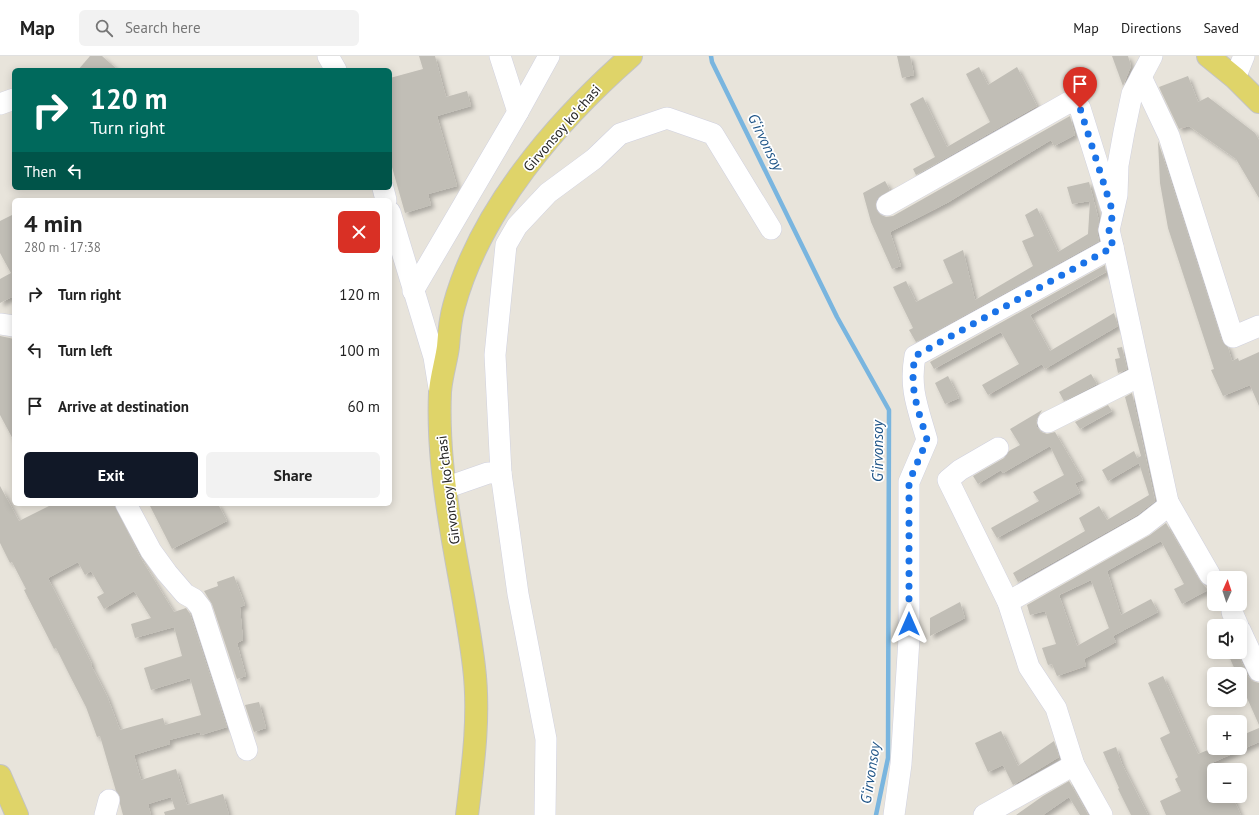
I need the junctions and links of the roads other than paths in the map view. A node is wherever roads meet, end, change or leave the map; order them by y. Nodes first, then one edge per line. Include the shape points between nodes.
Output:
1 (328, 56) edge
2 (341, 56) edge
3 (500, 56) edge
4 (549, 56) edge
5 (631, 56) edge
6 (1152, 56) edge
7 (1208, 56) edge
8 (1244, 56) edge
9 (335, 68) edge
10 (344, 68) edge
11 (1141, 76) junction
12 (1235, 78) junction
13 (12, 100) edge
14 (1259, 102) edge
15 (0, 104) edge
16 (518, 112) junction
17 (887, 205) dead end
18 (1113, 213) junction
19 (392, 219) edge
20 (771, 229) dead end
21 (1113, 247) junction
22 (413, 291) junction
23 (0, 324) edge
24 (12, 326) edge
25 (1259, 326) edge
26 (1140, 376) junction
27 (440, 393) junction
28 (1048, 422) dead end
29 (998, 448) dead end
30 (501, 473) junction
31 (445, 488) junction
32 (1168, 502) junction
33 (127, 506) edge
34 (1208, 571) edge
35 (1008, 602) junction
36 (1247, 644) edge
37 (1259, 671) edge
38 (247, 750) dead end
39 (1074, 765) junction
40 (0, 776) edge
41 (895, 813) edge
42 (17, 815) edge
43 (467, 815) edge
44 (546, 815) edge
45 (984, 815) edge
46 (1102, 815) edge

1 - 9 street
2 - 10 street
3 - 16 street
4 - 16 street
5 - 27 main road, Girvonsoy koʻchasi via 601,83 547,141 514,184 493,219 473,256 454,306
6 - 11 street
7 - 12 main road
8 - 12 street
11 - 18 street via 1132,94 1124,132
11 - 25 street via 1169,136 1233,337
12 - 14 main road
13 - 15 street
16 - 22 street
17 - 18 street via 1071,101 1080,108
18 - 21 street via 1109,230
19 - 22 street
20 - 30 street via 713,134 667,118 620,134 594,159 548,193 517,226 506,245 495,355
21 - 26 street
21 - 41 street via 915,356 912,374 914,396 927,440 909,482 909,639 901,764
22 - 27 street via 434,357
23 - 24 street
26 - 28 street
26 - 32 street
27 - 31 main road, Girvonsoy koʻchasi
29 - 35 street via 948,480
30 - 31 street via 488,473
30 - 44 street via 518,594 546,739
31 - 43 main road, Girvonsoy koʻchasi via 474,668 475,730
32 - 34 street
32 - 35 street via 1163,512 1144,525
33 - 38 street via 151,551 185,594 194,599 201,608
35 - 39 street via 1029,667 1056,708
36 - 37 street
39 - 45 street
39 - 46 street
40 - 42 main road

